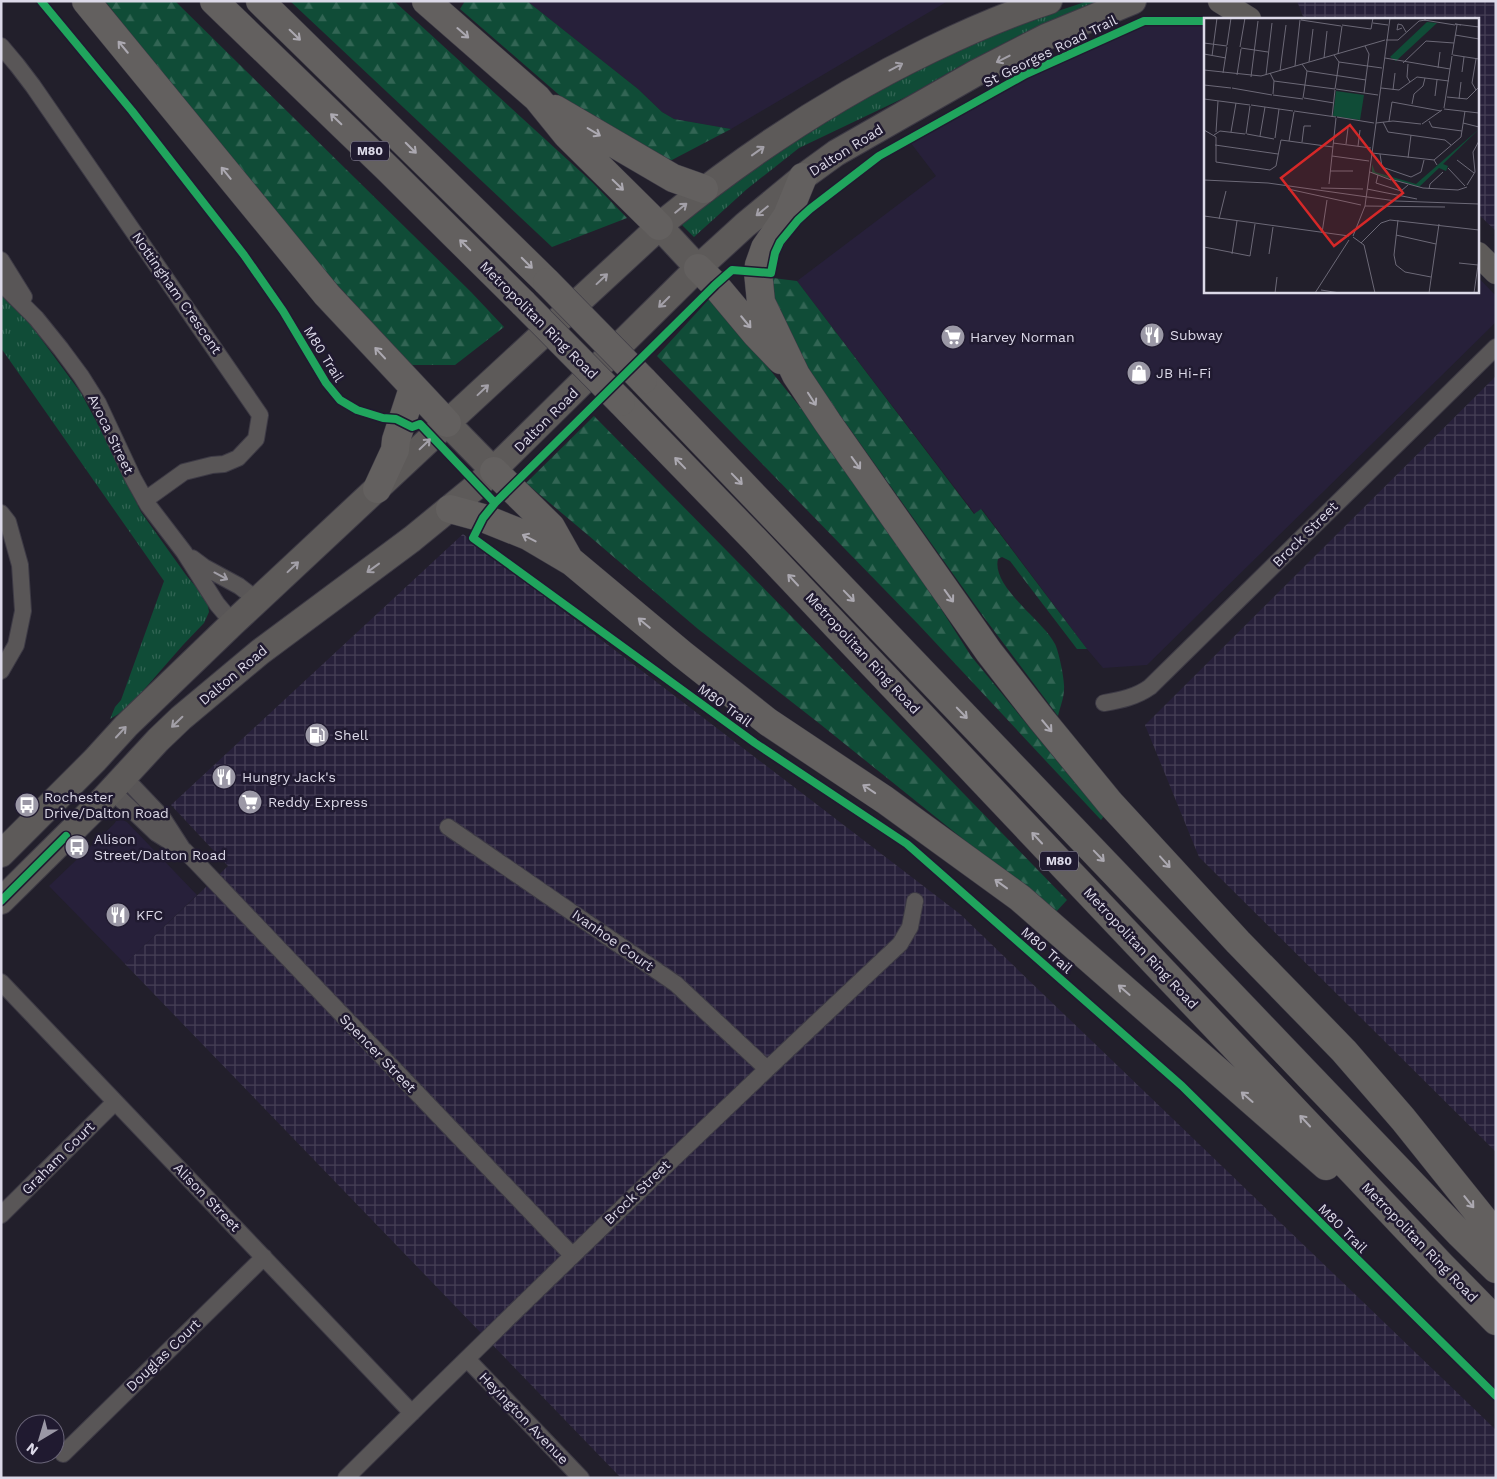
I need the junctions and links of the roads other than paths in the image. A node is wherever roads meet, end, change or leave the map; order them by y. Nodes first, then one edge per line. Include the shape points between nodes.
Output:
1 (86, 1) edge
2 (214, 1) edge
3 (260, 1) edge
4 (426, 1) edge
5 (1049, 1) edge
6 (1133, 1) edge
7 (1220, 1) edge
8 (1253, 1) edge
9 (1247, 18) edge
10 (1258, 18) edge
11 (1, 46) edge
12 (537, 98) junction
13 (803, 177) junction
14 (704, 189) junction
15 (659, 226) junction
16 (1480, 256) edge
17 (1, 260) edge
18 (698, 268) junction
19 (1496, 272) edge
20 (1, 283) edge
21 (36, 318) junction
22 (1496, 347) edge
23 (796, 375) junction
24 (413, 388) junction
25 (447, 423) junction
26 (494, 471) junction
27 (377, 489) junction
28 (145, 500) junction
29 (450, 510) junction
30 (1, 513) edge
31 (184, 552) junction
32 (572, 562) junction
33 (257, 600) junction
34 (234, 622) junction
35 (1, 671) edge
36 (1104, 703) dead end
37 (95, 760) junction
38 (118, 784) junction
39 (448, 827) dead end
40 (1, 854) edge
41 (1, 901) edge
42 (915, 901) dead end
43 (1, 982) edge
44 (766, 1069) junction
45 (116, 1102) junction
46 (1, 1215) edge
47 (1496, 1236) edge
48 (572, 1255) junction
49 (264, 1257) junction
50 (1442, 1266) junction
51 (1496, 1269) edge
52 (1496, 1321) edge
53 (467, 1359) junction
54 (412, 1412) junction
55 (65, 1452) edge
56 (346, 1478) edge
57 (581, 1478) edge

24 -> 1 highway via 327,295
50 -> 2 highway, Metropolitan Ring Road / M80, bridge via 755,540 524,304
3 -> 51 highway, Metropolitan Ring Road / M80, bridge via 643,380
4 -> 12 highway
14 -> 5 main road via 777,137 900,65 988,23
6 -> 13 main road, Dalton Road via 1046,37 976,72 836,153
7 - 9 main road
8 - 10 main road
11 - 28 street, Nottingham Crescent via 39,94 260,416 256,439 238,458 184,472
12 -> 14 highway via 673,178
12 -> 15 highway via 567,135
13 -> 18 main road, Dalton Road
13 - 23 highway via 787,216 765,248 758,265 761,302
15 -> 14 main road
15 - 18 main road
25 -> 15 main road
16 - 19 main road
17 - 21 street, Avoca Street
18 -> 23 highway
18 -> 26 main road, Dalton Road
20 - 21 street, Avoca Street
21 - 28 street, Avoca Street via 98,403
22 - 36 street, Brock Street via 1150,687 1130,698
23 -> 47 highway via 920,556 1042,720 1110,803 1238,942 1344,1050 1403,1118
24 - 25 highway
24 - 27 highway via 395,450
25 - 26 main road
27 -> 25 main road
26 - 29 main road, Dalton Road
26 - 32 highway via 550,527
33 -> 27 main road
28 - 31 street, Avoca Street
32 -> 29 highway via 528,536 483,518
29 -> 38 main road, Dalton Road via 260,652 181,718
30 - 35 street via 8,522 20,565 23,611 16,645
31 -> 33 street, Avoca Street
31 - 34 street, Avoca Street via 217,604
50 -> 32 highway via 1020,898 885,800 768,722
33 - 34 main road
37 -> 34 main road
37 - 38 main road, Spencer Street
37 - 40 main road
38 - 41 main road, Dalton Road
38 - 48 street, Spencer Street via 156,833 185,852
39 - 44 street, Ivanhoe Court via 676,984
42 - 44 street, Brock Street via 910,927 900,944
43 - 45 street, Alison Street
44 - 48 street, Brock Street
45 - 46 street, Graham Court
45 - 49 street, Alison Street
48 - 53 street, Brock Street
49 - 54 street, Alison Street
49 - 55 street, Douglas Court
50 - 52 highway, Metropolitan Ring Road / M80
53 - 54 street, Brock Street
53 - 57 street, Heyington Avenue
54 - 56 street, Brock Street

